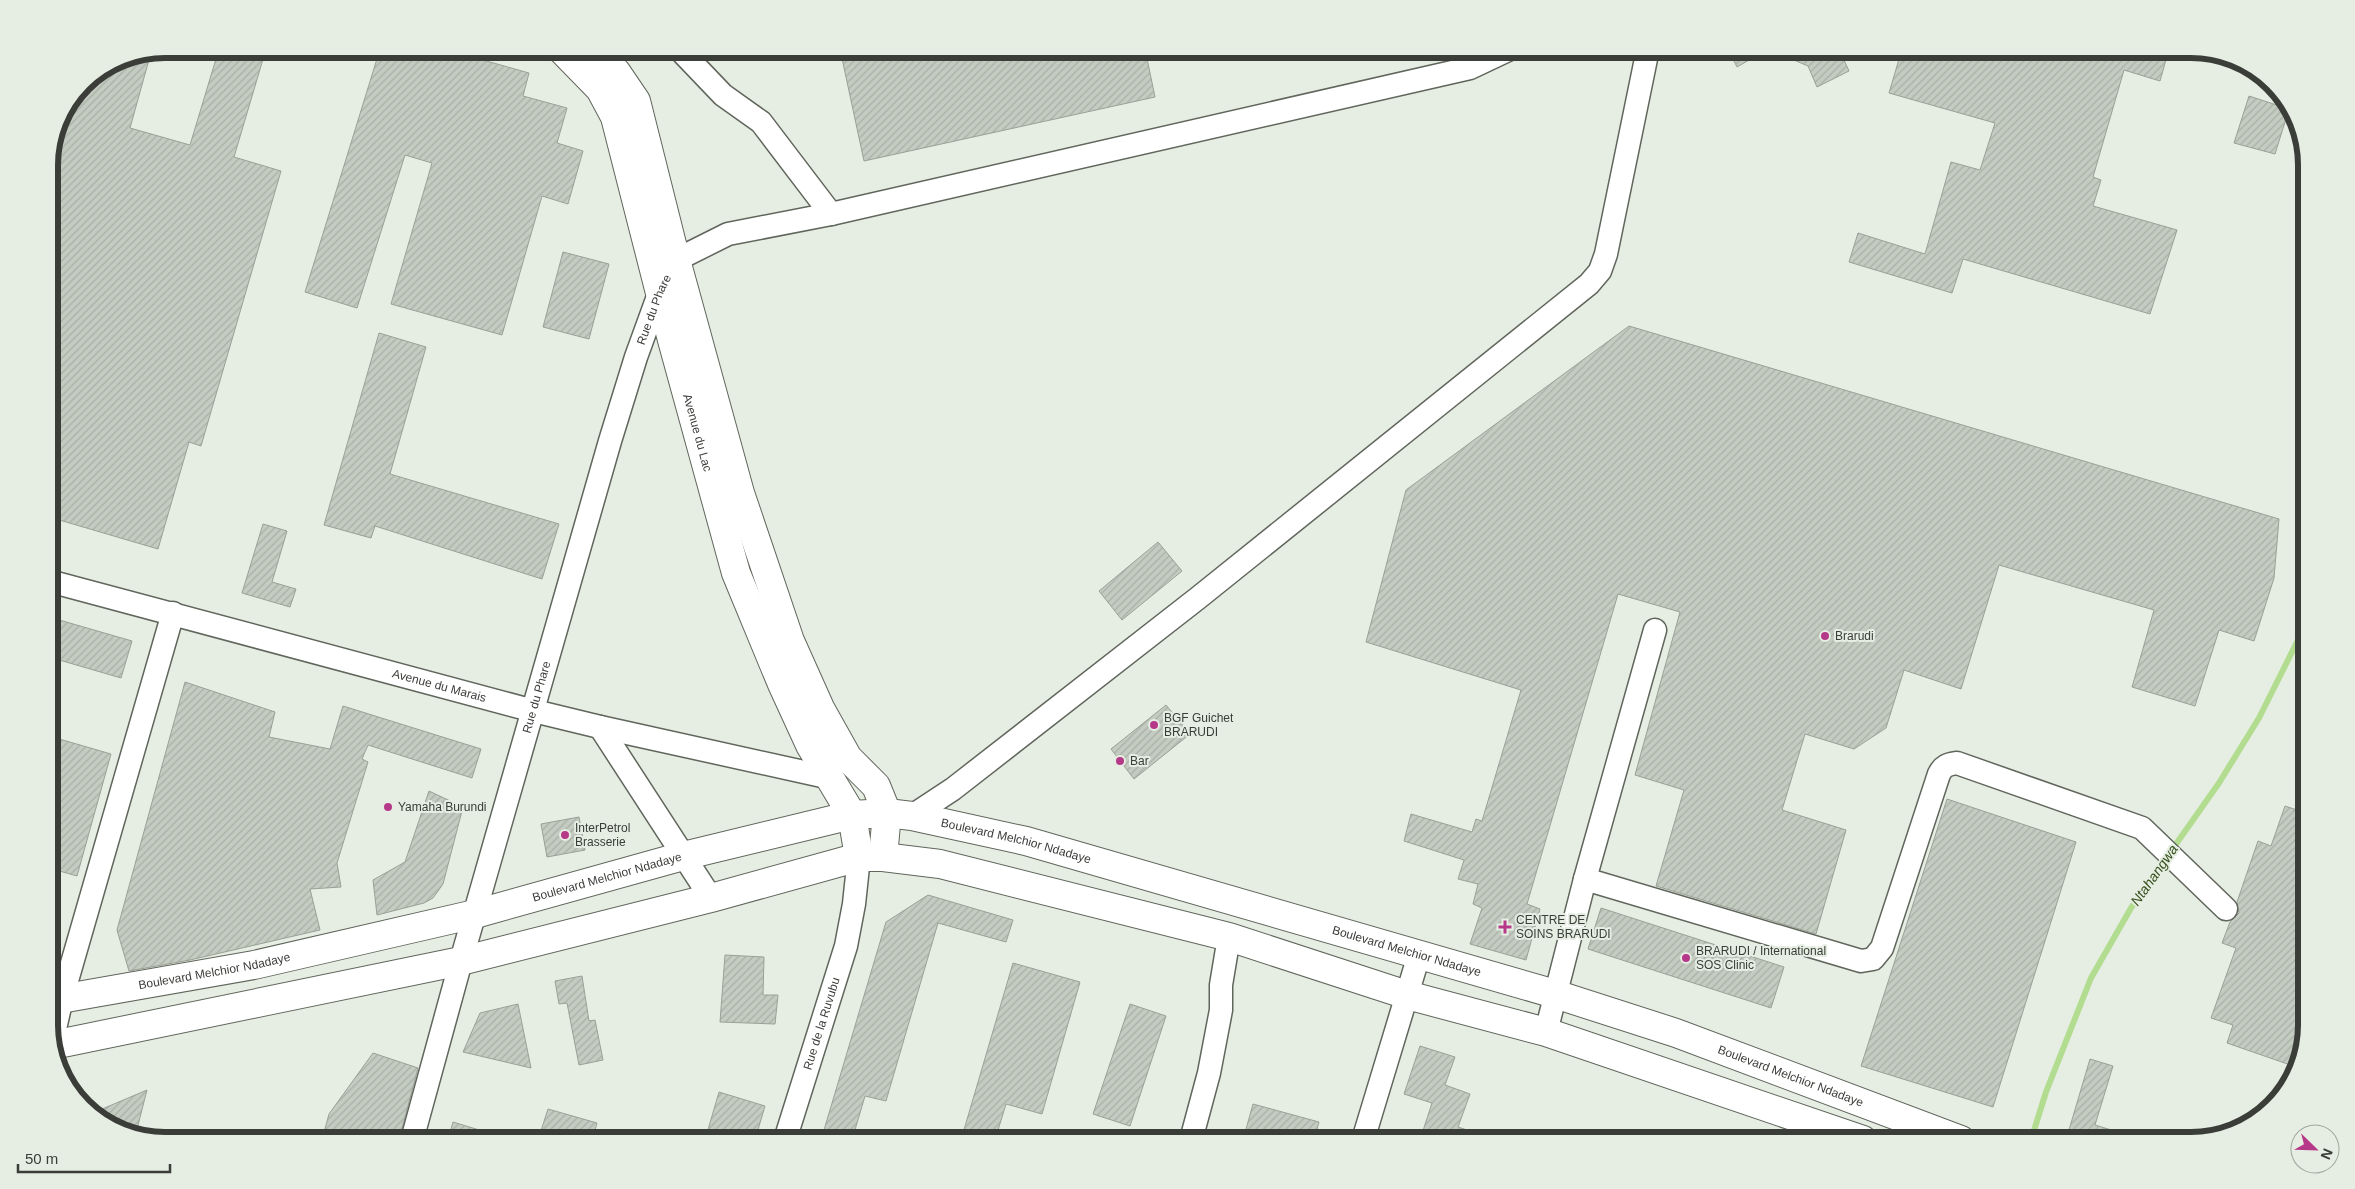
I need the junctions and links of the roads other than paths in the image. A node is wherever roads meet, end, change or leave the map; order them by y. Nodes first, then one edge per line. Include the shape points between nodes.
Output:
1 (570, 58) edge
2 (604, 58) edge
3 (688, 58) edge
4 (1491, 58) edge
5 (1646, 58) edge
6 (831, 214) junction
7 (676, 260) junction
8 (660, 291) junction
9 (58, 583) edge
10 (173, 613) junction
11 (1656, 630) dead end
12 (534, 711) junction
13 (600, 727) junction
14 (831, 778) junction
15 (852, 815) junction
16 (899, 815) junction
17 (683, 856) junction
18 (871, 857) junction
19 (1585, 879) junction
20 (712, 898) junction
21 (2226, 909) dead end
22 (475, 914) junction
23 (1229, 937) junction
24 (1419, 956) junction
25 (461, 961) junction
26 (58, 992) edge
27 (1555, 994) junction
28 (1407, 995) junction
29 (58, 999) edge
30 (1546, 1032) junction
31 (60, 1043) edge
32 (414, 1132) edge
33 (788, 1132) edge
34 (1193, 1132) edge
35 (1365, 1132) edge
36 (1840, 1132) edge
37 (1940, 1132) edge

1 - 8 main road, Avenue du Lac via 600,89 615,117
2 - 7 main road, Avenue du Lac via 636,102
3 - 6 street via 723,95 761,122
4 - 6 street via 1470,68
5 - 16 street via 1606,254 1590,284 953,789
6 - 7 street via 728,234
7 - 8 street, Rue du Phare
7 - 16 main road, Avenue du Lac via 740,493 790,641 820,708 848,758
8 - 12 street, Rue du Phare via 610,441
8 - 14 main road, Avenue du Lac via 736,573 802,728
9 - 10 street, Avenue du Marais
10 - 12 street, Avenue du Marais
10 - 26 street
11 - 19 street
12 - 13 street, Avenue du Marais
12 - 22 street, Rue du Phare
13 - 14 street, Avenue du Marais
13 - 17 street
14 - 15 main road, Avenue du Lac
15 - 16 main road, Boulevard Melchior Ndadaye
15 - 17 main road, Boulevard Melchior Ndadaye
15 - 18 main road
16 - 18 main road
16 - 24 main road, Boulevard Melchior Ndadaye via 1026,841
17 - 20 street
17 - 22 main road, Boulevard Melchior Ndadaye
18 - 20 main road
18 - 23 main road via 940,864
18 - 33 street, Rue de la Ruvubu via 854,904 846,946
19 - 21 street via 1867,961 1882,948 1941,768 1956,763 2142,828
19 - 27 street
20 - 25 main road
22 - 25 street, Rue du Phare
22 - 29 main road, Boulevard Melchior Ndadaye via 254,965
23 - 28 main road
23 - 34 street via 1221,985 1221,1010
24 - 27 main road, Boulevard Melchior Ndadaye
24 - 28 street
25 - 31 main road
25 - 32 street, Rue du Phare
27 - 30 street
27 - 37 main road, Boulevard Melchior Ndadaye via 1676,1033
28 - 30 main road
28 - 35 street
30 - 36 main road

